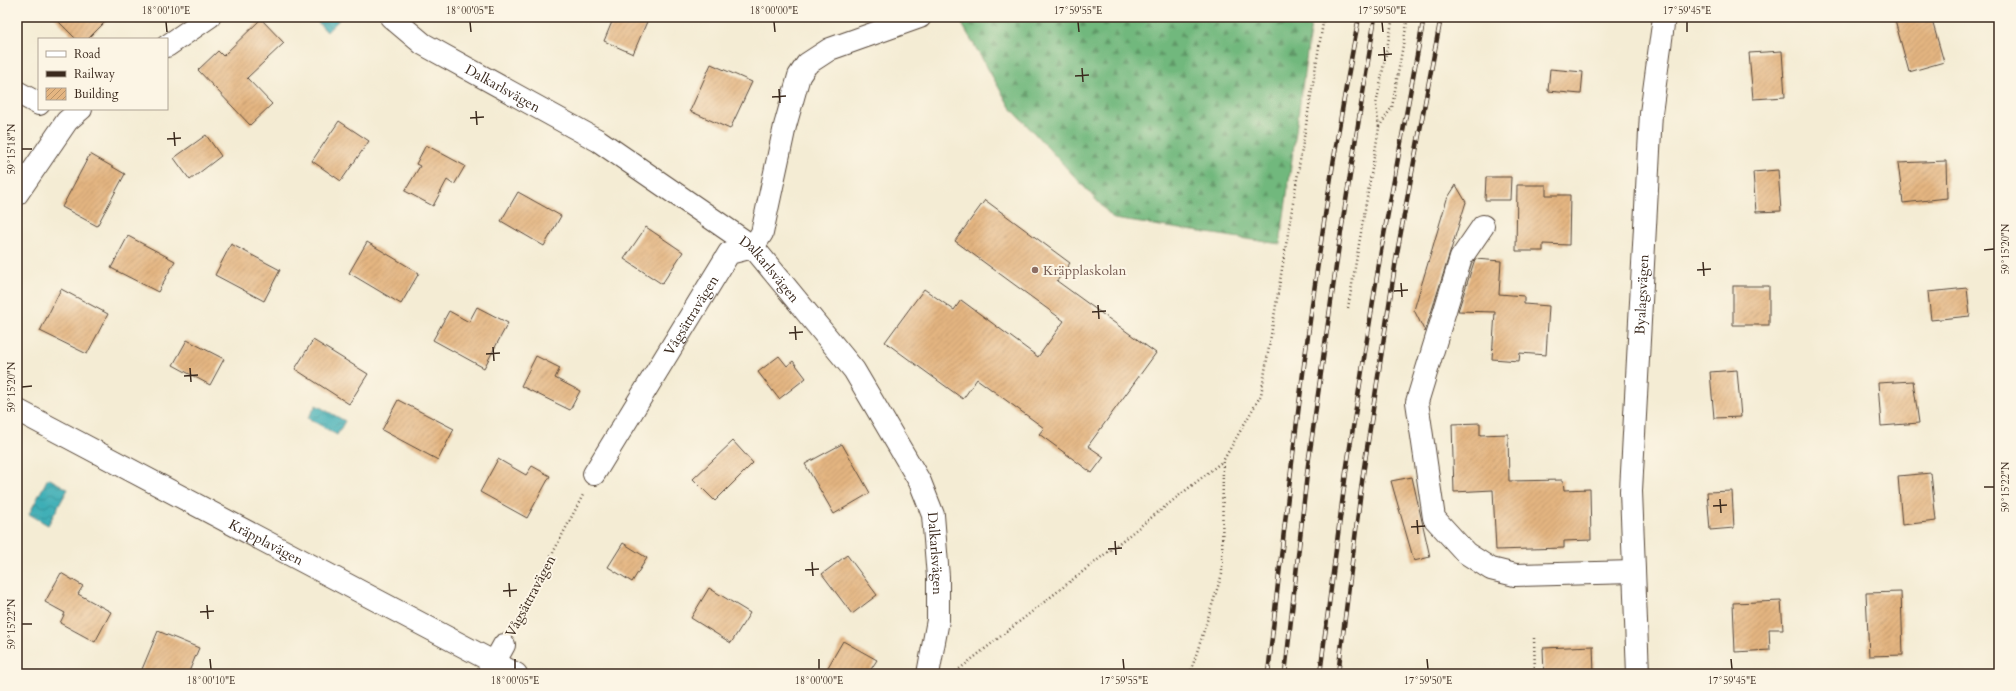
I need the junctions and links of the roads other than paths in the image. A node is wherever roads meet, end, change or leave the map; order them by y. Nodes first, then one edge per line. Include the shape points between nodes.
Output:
1 (209, 17) edge
2 (391, 17) edge
3 (920, 17) edge
4 (1664, 17) edge
5 (168, 45) edge
6 (17, 92) edge
7 (38, 103) edge
8 (52, 110) edge
9 (74, 115) edge
10 (17, 194) edge
11 (1483, 226) dead end
12 (753, 247) junction
13 (17, 410) edge
14 (594, 474) road end
15 (1634, 572) junction
16 (496, 661) edge
17 (516, 674) edge
18 (928, 674) edge
19 (1638, 674) edge

1 - 5 street
2 - 12 street, Dalkarlsvägen via 423,44 599,141
3 - 12 street via 830,49 807,64 799,76 785,126 762,233
4 - 15 street, Byalagsvägen via 1651,121 1632,491
6 - 7 street
8 - 9 street
9 - 10 street
11 - 15 street via 1461,258 1418,402 1434,518 1466,553 1491,569 1515,575
12 - 14 street, Vågsättravägen via 729,253
12 - 18 street, Dalkarlsvägen via 854,370 920,482 933,515 938,578 938,620
13 - 16 street, Kräpplavägen
15 - 19 street, Byalagsvägen
16 - 17 street, Kräpplavägen

